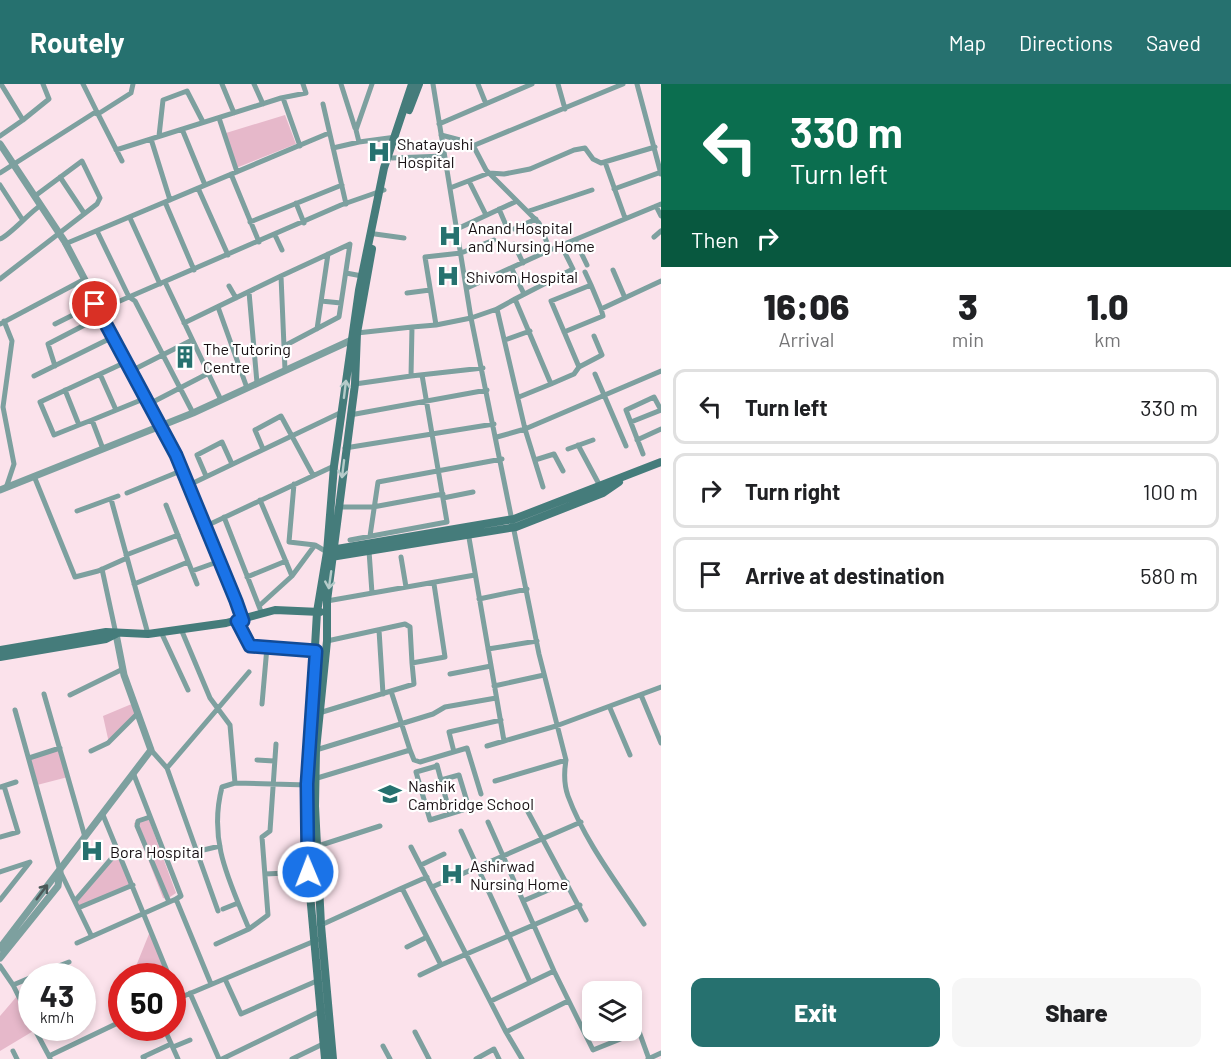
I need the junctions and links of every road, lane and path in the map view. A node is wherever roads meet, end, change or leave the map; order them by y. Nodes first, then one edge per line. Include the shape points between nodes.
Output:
1 (1, 84) edge
2 (43, 84) edge
3 (83, 84) edge
4 (133, 84) edge
5 (184, 84) edge
6 (222, 84) edge
7 (254, 84) edge
8 (303, 84) edge
9 (341, 84) edge
10 (372, 84) edge
11 (412, 84) edge
12 (419, 84) edge
13 (433, 84) edge
14 (478, 84) edge
15 (532, 84) edge
16 (558, 84) edge
17 (623, 84) edge
18 (637, 84) edge
19 (187, 92) junction
20 (283, 98) junction
21 (263, 104) junction
22 (323, 104) dead end
23 (486, 105) junction
24 (565, 109) junction
25 (234, 113) junction
26 (98, 114) junction
27 (219, 118) junction
28 (23, 120) junction
29 (203, 122) junction
30 (439, 124) junction
31 (182, 129) junction
32 (356, 130) junction
33 (329, 133) junction
34 (441, 135) junction
35 (0, 136) edge
36 (159, 136) junction
37 (396, 137) junction
38 (151, 139) junction
39 (359, 142) junction
40 (0, 144) edge
41 (300, 146) junction
42 (470, 147) junction
43 (655, 147) junction
44 (333, 148) junction
45 (116, 150) junction
46 (444, 156) junction
47 (392, 158) junction
48 (122, 161) dead end
49 (604, 162) junction
50 (14, 165) junction
51 (0, 173) edge
52 (234, 173) junction
53 (489, 173) junction
54 (661, 173) edge
55 (60, 177) junction
56 (469, 181) junction
57 (0, 184) edge
58 (205, 185) junction
59 (342, 185) junction
60 (198, 188) junction
61 (450, 188) junction
62 (614, 189) junction
63 (592, 190) dead end
64 (381, 191) junction
65 (34, 196) junction
66 (167, 201) junction
67 (517, 201) junction
68 (296, 204) junction
69 (346, 204) junction
70 (41, 205) junction
71 (659, 205) edge
72 (499, 209) junction
73 (529, 211) junction
74 (84, 213) junction
75 (486, 215) junction
76 (661, 216) edge
77 (130, 218) junction
78 (625, 218) junction
79 (22, 219) junction
80 (536, 219) junction
81 (250, 222) junction
82 (304, 223) junction
83 (457, 229) junction
84 (97, 231) junction
85 (661, 231) edge
86 (58, 232) junction
87 (375, 234) junction
88 (275, 235) junction
89 (654, 237) dead end
90 (404, 238) dead end
91 (0, 239) edge
92 (494, 240) dead end
93 (574, 240) junction
94 (259, 242) junction
95 (66, 244) junction
96 (513, 244) dead end
97 (561, 245) junction
98 (282, 250) dead end
99 (550, 250) junction
100 (461, 253) junction
101 (328, 254) junction
102 (228, 255) junction
103 (523, 262) junction
104 (512, 269) junction
105 (194, 270) junction
106 (613, 270) dead end
107 (346, 273) junction
108 (281, 276) junction
109 (362, 276) junction
110 (0, 279) edge
111 (83, 279) junction
112 (661, 281) edge
113 (163, 283) junction
114 (591, 285) junction
115 (229, 286) dead end
116 (468, 288) junction
117 (430, 290) junction
118 (249, 292) junction
119 (407, 292) dead end
120 (524, 294) junction
121 (129, 297) junction
122 (236, 298) junction
123 (625, 298) junction
124 (515, 299) junction
125 (321, 301) junction
126 (341, 303) junction
127 (218, 307) junction
128 (497, 309) junction
129 (601, 309) junction
130 (99, 310) junction
131 (471, 318) junction
132 (2, 322) edge
133 (184, 322) junction
134 (54, 324) dead end
135 (436, 325) junction
136 (412, 327) junction
137 (317, 329) junction
138 (530, 331) junction
139 (564, 332) junction
140 (356, 336) junction
141 (594, 336) dead end
142 (113, 337) junction
143 (192, 340) junction
144 (505, 340) junction
145 (286, 345) junction
146 (163, 355) junction
147 (126, 362) junction
148 (55, 366) junction
149 (579, 367) junction
150 (483, 368) junction
151 (285, 370) junction
152 (131, 371) junction
153 (661, 371) edge
154 (100, 374) junction
155 (207, 374) junction
156 (595, 374) dead end
157 (34, 375) dead end
158 (422, 375) junction
159 (411, 376) junction
160 (257, 383) junction
161 (355, 384) junction
162 (551, 384) junction
163 (180, 387) junction
164 (248, 388) junction
165 (65, 390) junction
166 (487, 390) junction
167 (519, 397) junction
168 (605, 397) junction
169 (221, 400) junction
170 (148, 401) junction
171 (426, 402) junction
172 (2, 409) edge
173 (117, 410) junction
174 (661, 410) edge
175 (193, 413) junction
176 (346, 413) junction
177 (92, 420) junction
178 (631, 422) junction
179 (494, 424) junction
180 (79, 425) junction
181 (162, 426) junction
182 (525, 429) junction
183 (661, 429) edge
184 (293, 434) junction
185 (432, 434) junction
186 (497, 437) junction
187 (593, 440) dead end
188 (638, 440) junction
189 (578, 445) junction
190 (626, 446) dead end
191 (345, 448) junction
192 (103, 449) junction
193 (263, 449) junction
194 (568, 449) dead end
195 (643, 454) dead end
196 (502, 459) junction
197 (535, 460) junction
198 (661, 462) edge
199 (232, 464) junction
200 (334, 465) junction
201 (183, 470) junction
202 (439, 471) junction
203 (563, 471) dead end
204 (313, 475) junction
205 (34, 477) junction
206 (206, 477) junction
207 (625, 477) junction
208 (294, 484) junction
209 (189, 485) junction
210 (600, 487) junction
211 (543, 488) dead end
212 (3, 489) edge
213 (473, 492) dead end
214 (127, 493) dead end
215 (118, 496) dead end
216 (443, 496) junction
217 (111, 499) junction
218 (260, 500) junction
219 (166, 505) dead end
220 (338, 507) junction
221 (373, 507) junction
222 (77, 511) dead end
223 (224, 517) junction
224 (515, 523) junction
225 (206, 526) junction
226 (468, 531) junction
227 (178, 535) junction
228 (370, 536) junction
229 (350, 540) dead end
230 (278, 542) junction
231 (289, 542) junction
232 (315, 545) junction
233 (369, 551) junction
234 (330, 554) junction
235 (127, 557) junction
236 (401, 557) dead end
237 (220, 561) junction
238 (286, 561) junction
239 (188, 562) junction
240 (102, 569) junction
241 (192, 571) junction
242 (475, 575) junction
243 (292, 576) junction
244 (247, 577) junction
245 (134, 584) junction
246 (197, 584) dead end
247 (434, 584) junction
248 (406, 587) junction
249 (527, 589) junction
250 (372, 593) junction
251 (479, 598) junction
252 (327, 601) junction
253 (260, 610) junction
254 (317, 612) junction
255 (327, 612) junction
256 (240, 621) junction
257 (181, 629) junction
258 (379, 630) junction
259 (161, 632) junction
260 (116, 634) junction
261 (148, 634) junction
262 (327, 641) junction
263 (537, 641) junction
264 (267, 647) junction
265 (488, 649) junction
266 (0, 650) edge
267 (316, 651) junction
268 (0, 657) edge
269 (412, 663) junction
270 (491, 666) junction
271 (123, 669) junction
272 (249, 672) dead end
273 (450, 674) dead end
274 (544, 675) junction
275 (494, 686) junction
276 (661, 687) edge
277 (188, 690) dead end
278 (391, 691) junction
279 (44, 694) dead end
280 (383, 694) junction
281 (70, 695) dead end
282 (641, 695) junction
283 (496, 698) junction
284 (262, 704) dead end
285 (610, 708) junction
286 (15, 710) dead end
287 (219, 711) junction
288 (138, 712) junction
289 (318, 713) junction
290 (501, 720) junction
291 (403, 723) junction
292 (556, 726) junction
293 (504, 741) junction
294 (661, 743) edge
295 (276, 744) dead end
296 (486, 746) dead end
297 (60, 748) junction
298 (152, 750) junction
299 (316, 750) junction
300 (410, 750) junction
301 (91, 751) dead end
302 (454, 752) junction
303 (630, 755) dead end
304 (435, 757) junction
305 (29, 758) junction
306 (566, 759) junction
307 (257, 760) dead end
308 (274, 761) junction
309 (437, 766) junction
310 (167, 768) junction
311 (134, 775) junction
312 (441, 780) junction
313 (495, 781) dead end
314 (16, 782) dead end
315 (311, 782) junction
316 (235, 783) junction
317 (272, 784) junction
318 (2, 787) edge
319 (481, 794) dead end
320 (527, 810) dead end
321 (450, 814) junction
322 (103, 815) junction
323 (150, 817) junction
324 (488, 822) dead end
325 (581, 822) junction
326 (380, 826) dead end
327 (461, 831) dead end
328 (0, 837) edge
329 (86, 838) junction
330 (543, 838) junction
331 (220, 846) junction
332 (318, 846) junction
333 (411, 847) dead end
334 (118, 850) junction
335 (195, 852) junction
336 (444, 854) dead end
337 (504, 855) junction
338 (421, 865) junction
339 (477, 867) junction
340 (60, 871) junction
341 (0, 872) edge
342 (308, 872) junction
343 (265, 874) junction
344 (427, 877) junction
345 (567, 882) junction
346 (133, 885) junction
347 (402, 888) junction
348 (432, 888) junction
349 (176, 899) junction
350 (0, 900) edge
351 (523, 901) junction
352 (75, 902) junction
353 (169, 902) junction
354 (238, 903) junction
355 (580, 905) junction
356 (78, 908) junction
357 (144, 913) junction
358 (586, 920) dead end
359 (644, 924) dead end
360 (321, 925) junction
361 (533, 925) junction
362 (249, 929) junction
363 (91, 935) junction
364 (508, 935) junction
365 (428, 937) junction
366 (317, 940) junction
367 (77, 943) dead end
368 (216, 944) dead end
369 (407, 947) dead end
370 (0, 948) edge
371 (466, 953) junction
372 (0, 958) edge
373 (164, 963) edge
374 (441, 965) junction
375 (0, 966) edge
376 (554, 971) junction
377 (420, 975) dead end
378 (326, 977) junction
379 (225, 979) junction
380 (317, 980) junction
381 (530, 982) junction
382 (18, 983) edge
383 (211, 984) junction
384 (13, 985) junction
385 (18, 993) edge
386 (190, 993) junction
387 (186, 995) edge
388 (491, 1001) junction
389 (568, 1001) junction
390 (328, 1008) junction
391 (320, 1012) junction
392 (108, 1028) edge
393 (582, 1030) edge
394 (414, 1032) dead end
395 (506, 1032) junction
396 (190, 1040) dead end
397 (41, 1041) edge
398 (170, 1041) edge
399 (588, 1041) edge
400 (615, 1041) edge
401 (641, 1041) edge
402 (324, 1044) junction
403 (172, 1045) junction
404 (383, 1046) dead end
405 (13, 1051) dead end
406 (661, 1053) edge
407 (50, 1058) edge
408 (17, 1059) edge
409 (144, 1059) edge
410 (178, 1059) edge
411 (221, 1059) edge
412 (292, 1059) edge
413 (325, 1059) edge
414 (333, 1059) edge
415 (390, 1059) edge
416 (429, 1059) edge
417 (476, 1059) edge
418 (499, 1059) edge
419 (522, 1059) edge
420 (648, 1059) edge

1 - 28 street
2 - 28 street via 49,99
3 - 26 street
4 - 26 street via 131,93
5 - 19 street
6 - 25 street
7 - 21 street
8 - 20 street via 306,93
9 - 32 street
10 - 32 street
11 - 37 main road
12 - 47 main road
13 - 30 street
14 - 23 street
15 - 23 street
16 - 24 street
17 - 24 street
18 - 43 street
19 - 29 street
19 - 36 street via 163,100
20 - 21 street
20 - 41 street
21 - 25 street
22 - 33 street
23 - 30 street
24 - 42 street
25 - 27 street
26 - 45 street
26 - 50 street via 70,127
27 - 29 street
27 - 52 street
28 - 35 street
29 - 31 street
30 - 34 street
31 - 36 street
31 - 58 street
32 - 39 street
33 - 41 street
33 - 44 street
34 - 42 street
34 - 46 street
36 - 38 street
37 - 39 street
37 - 64 main road via 384,168
38 - 45 street
38 - 66 street
39 - 44 street
40 - 50 street
41 - 52 street
42 - 53 street
43 - 49 street
43 - 54 street
44 - 59 street
45 - 48 street
46 - 47 street
46 - 61 street
47 - 64 main road
49 - 53 street via 593,159 585,148 524,171
49 - 62 street
50 - 51 street
50 - 65 street
52 - 58 street
52 - 81 street
53 - 56 street
53 - 67 street
54 - 62 street
55 - 65 street
55 - 74 street
55 - 74 street via 82,161 100,198
56 - 61 street
56 - 75 street
57 - 79 street
58 - 60 street
59 - 68 street
59 - 69 street
60 - 66 street
60 - 102 street
61 - 83 street
62 - 78 street
63 - 73 street
64 - 69 street
64 - 87 main road
64 - 109 main road
65 - 70 street
66 - 77 street
66 - 105 street
67 - 72 street
67 - 73 street
68 - 81 street
68 - 82 street
69 - 82 street
70 - 79 street
70 - 86 street
71 - 76 street
71 - 78 street
72 - 75 street
72 - 80 street via 511,230
73 - 80 street
74 - 86 street
75 - 83 street
77 - 84 street
77 - 113 street
78 - 93 street
79 - 91 street
80 - 99 street
81 - 94 street
82 - 88 street
83 - 100 street
84 - 95 street
84 - 121 street
85 - 89 street
86 - 95 street
86 - 110 street
87 - 90 street
87 - 140 main road
88 - 94 street
88 - 98 street
92 - 100 street
93 - 97 street
93 - 114 street
94 - 102 street
95 - 111 street
96 - 103 street
97 - 99 street
97 - 120 street via 573,269
99 - 103 street
100 - 116 street
100 - 117 street via 424,257
101 - 107 street via 350,244
101 - 108 street
101 - 125 street
102 - 105 street
103 - 104 street
104 - 116 street
104 - 120 street
105 - 113 street
106 - 123 street
107 - 109 street
107 - 126 street
108 - 118 street
108 - 145 street
109 - 140 main road
111 - 130 street
111 - 132 street
112 - 123 street
113 - 121 street
113 - 133 street
114 - 129 street
114 - 139 street via 551,301
115 - 122 street
116 - 131 street
117 - 119 street
117 - 135 street
118 - 122 street
118 - 160 street
120 - 124 street
121 - 130 street
121 - 146 street
122 - 127 street
123 - 129 street
124 - 128 street
124 - 138 street
125 - 126 street
125 - 137 street
126 - 137 street via 339,317
127 - 133 street
127 - 164 street
128 - 131 street
128 - 144 street
129 - 139 street via 603,316
130 - 134 street
130 - 142 street
130 - 148 street via 48,344
131 - 135 street
131 - 150 street
132 - 172 street via 12,341
133 - 143 street
135 - 136 street
136 - 140 street
136 - 159 street
137 - 145 street
138 - 144 street
138 - 162 street
139 - 149 street
140 - 151 street
140 - 161 main road
176 -> 140 main road
141 - 149 street via 602,355
142 - 147 street
142 - 148 street
143 - 146 street
143 - 155 street
144 - 167 street
145 - 151 street
146 - 152 street
146 - 163 street
147 - 152 street
147 - 154 street
148 - 157 street
149 - 162 street via 574,374
150 - 158 street
150 - 166 street
151 - 160 street
152 - 170 street
153 - 168 street
154 - 165 street
154 - 173 street
155 - 163 street
155 - 169 street
156 - 168 street
158 - 159 street
158 - 171 street
159 - 161 street
160 - 164 street
161 - 176 main road
162 - 167 street
163 - 170 street
163 - 175 street
164 - 169 street
165 - 180 street
165 - 180 street via 40,402 54,435
166 - 171 street
166 - 179 street
167 - 182 street
168 - 182 street
168 - 190 street
169 - 175 street
170 - 173 street
170 - 181 street
171 - 176 street
171 - 185 street
172 - 212 street via 14,464
173 - 177 street
174 - 178 street
174 - 178 street via 653,397 627,408
175 - 181 street
176 - 184 street
176 - 191 main road
176 - 200 main road
177 - 180 street
177 - 192 street
178 - 188 street
179 - 185 street
179 - 186 street
181 - 192 street
181 - 201 street
182 - 186 street
182 - 197 street
183 - 188 street
184 - 193 street
184 - 193 street via 281,416 255,430
184 - 204 street
185 - 191 street
185 - 202 street
186 - 196 street
187 - 189 street
188 - 195 street
189 - 194 street
189 - 210 street
191 -> 220 main road
192 - 205 street
193 - 199 street
196 - 202 street
196 - 224 street
197 - 203 street via 554,454
197 - 211 street
198 - 207 main road
199 - 206 street
199 - 206 street via 222,442 197,455
200 - 204 street
200 - 234 main road
201 - 209 street
201 - 214 street
202 - 216 street
202 - 221 street via 378,482
204 - 208 street
205 - 212 street
205 - 240 street via 75,577
206 - 209 street
207 - 210 main road
207 - 224 main road via 603,493
208 - 218 street
208 - 231 street
209 - 225 street
210 - 224 main road
213 - 216 street
215 - 217 street
216 - 221 street
216 - 228 street via 446,523
217 - 222 street
217 - 235 street
218 - 223 street
218 - 230 street
219 - 227 street
220 - 221 street
220 - 234 main road
221 - 228 street
223 - 225 street
223 - 244 street
224 - 226 main road
224 - 249 street
225 - 237 street
226 - 233 main road
226 - 234 main road
226 - 242 street
227 - 235 street
227 - 239 street
228 - 229 street
230 - 231 street
230 - 238 street
231 - 232 street
232 - 234 street
232 - 243 street
233 - 234 main road
233 - 250 street
234 -> 252 main road
234 - 254 main road
235 - 240 street
235 - 245 street
236 - 248 street
237 - 241 street
237 - 256 street
238 - 243 street
238 - 244 street
239 - 241 street
239 - 245 street
240 - 260 street
241 - 246 street
242 - 247 street
242 - 251 street
243 - 253 street
244 - 253 street
245 - 261 street
247 - 248 street
247 - 269 street via 445,657
248 - 250 street
249 - 251 street
249 - 263 street
250 - 252 street
251 - 265 street
252 - 255 main road
253 - 254 main road
253 - 256 main road
254 - 255 main road
254 - 267 main road
255 - 262 main road
256 - 257 main road
256 - 264 street via 250,646
257 - 259 main road
257 - 287 street
258 - 262 street
258 - 269 street via 408,624
258 - 280 street
259 - 261 main road
259 - 277 street
260 - 261 main road
260 - 266 main road via 106,632
260 - 268 main road
260 - 271 street
262 - 289 main road
263 - 265 street
263 - 274 street
264 - 267 street
264 - 284 street
265 - 270 street
267 - 315 main road
269 - 278 street via 414,684
270 - 273 street
270 - 275 street
271 - 281 street
271 - 288 street
272 - 287 street
274 - 275 street
274 - 292 street
275 - 283 street
276 - 282 street
278 - 280 street
278 - 291 street
279 - 297 street
280 - 289 street
282 - 285 street
282 - 294 street
283 - 290 street
283 - 291 street via 445,707
285 - 292 street
285 - 303 street
286 - 305 street
287 - 310 street
287 - 316 street via 230,725
288 - 298 street
288 - 301 street via 108,743
289 - 299 main road
290 - 293 street
290 - 302 street via 449,732
291 - 299 street
291 - 300 street
292 - 293 street
292 - 306 street
293 - 296 street
295 - 308 street
297 - 305 street
297 - 329 street
298 - 310 street
298 - 311 street
299 - 315 main road
300 - 304 street via 417,761
300 - 315 street
302 - 304 street
302 - 319 street via 467,748
304 - 309 street
305 - 340 street
306 - 313 street
306 - 325 street via 567,795
307 - 308 street
308 - 317 street
309 - 312 street
309 - 321 street via 416,772 430,820
310 - 335 street
311 - 322 street
311 - 323 street
312 - 321 street
312 - 321 street via 459,776 469,808
314 - 318 street
315 - 317 street
315 - 332 main road
315 - 342 main road
316 - 317 street
316 - 331 street via 222,787 218,805
317 - 343 street via 270,831 262,837
318 - 328 street via 18,831
320 - 330 street
322 - 329 street
322 - 334 street
323 - 349 street via 181,896
323 - 353 street via 138,821 137,826
324 - 337 street
325 - 330 street
325 - 359 street
326 - 332 street
327 - 339 street
329 - 340 street
330 - 337 street
330 - 345 street
331 - 335 street
331 - 354 street via 220,860
332 - 360 main road
333 - 338 street
334 - 346 street
334 - 352 street
335 - 354 street via 221,910
336 - 338 street
337 - 339 street
337 - 351 street
338 - 344 street
339 - 348 street
339 - 364 street
340 - 352 street
370 -> 340 street
340 - 372 street via 58,886
341 - 350 street via 30,862
342 - 343 street
342 - 366 main road
343 - 362 street via 268,915
344 - 347 street
344 - 348 street
345 - 351 street
345 - 355 street
346 - 356 street
346 - 357 street
347 - 360 street
347 - 365 street
348 - 371 street
349 - 353 street
349 - 383 street
351 - 361 street
352 - 356 street
353 - 357 street
354 - 362 street
355 - 358 street
355 - 361 street
356 - 363 street
357 - 363 street
357 - 373 street
360 - 366 main road
361 - 364 street
361 - 376 street
362 - 368 street
363 - 367 street
364 - 371 street
364 - 381 street
365 - 369 street
365 - 374 street
366 - 378 main road
366 - 379 street
366 - 380 main road
371 - 374 street
371 - 388 street
374 - 377 street
375 - 384 street
376 - 381 street
376 - 389 street
378 - 380 street
378 - 390 main road
379 - 380 street via 241,1014
379 - 383 street
380 - 391 main road
381 - 388 street
382 - 384 street
383 - 386 street
384 - 385 street
386 - 387 street
386 - 411 street
388 - 395 street
389 - 393 street
389 - 395 street
390 - 391 street
390 - 414 main road
391 - 402 main road
391 - 411 street
392 - 407 street
394 - 416 street
395 - 419 street
396 - 403 street
397 - 407 street
398 - 403 street
399 - 400 street via 592,1050
401 - 420 street
402 - 412 street
402 - 413 main road
403 - 409 street
403 - 410 street
404 - 415 street
405 - 408 street
406 - 420 street
417 - 418 street via 494,1049

